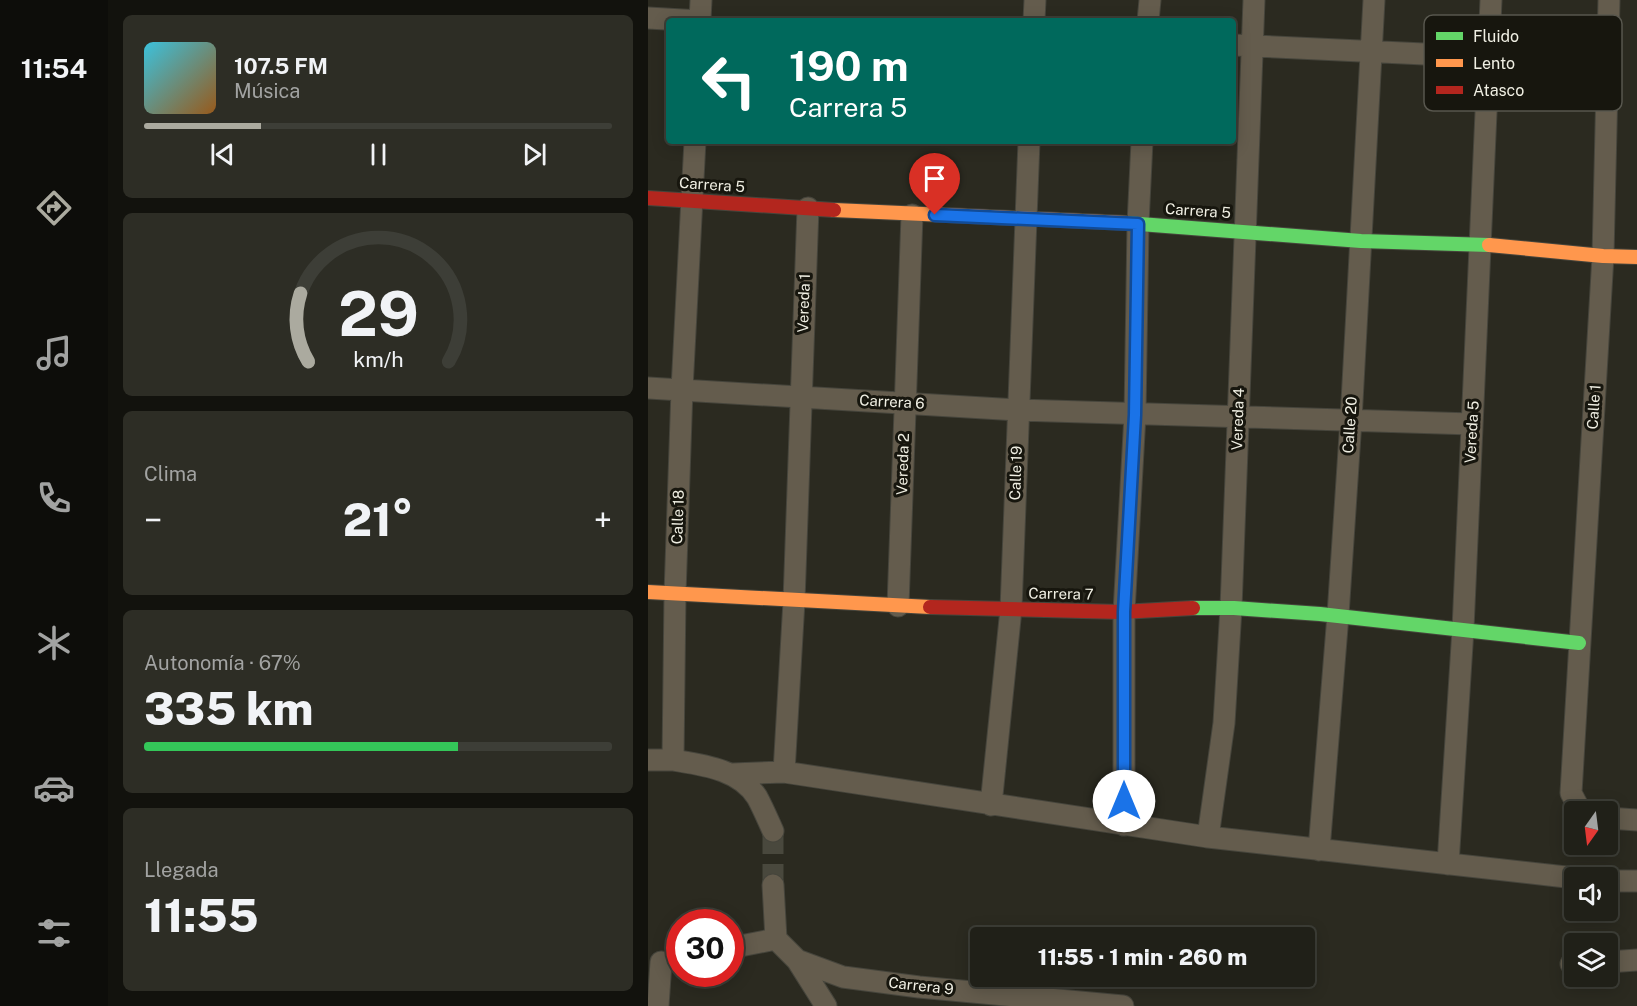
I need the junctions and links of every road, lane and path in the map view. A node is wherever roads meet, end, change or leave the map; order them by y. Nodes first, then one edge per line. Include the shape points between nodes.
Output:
1 (700, 0) edge
2 (1035, 0) edge
3 (1150, 0) edge
4 (1254, 0) edge
5 (1374, 0) edge
6 (1491, 0) edge
7 (1609, 0) edge
8 (1490, 15) edge
9 (1609, 15) edge
10 (648, 18) edge
11 (700, 18) edge
12 (1034, 18) edge
13 (1148, 18) edge
14 (666, 19) edge
15 (1242, 45) edge
16 (1373, 52) junction
17 (1424, 54) edge
18 (1486, 111) edge
19 (1606, 111) edge
20 (695, 144) edge
21 (1029, 144) edge
22 (1142, 144) edge
23 (648, 198) edge
24 (692, 200) junction
25 (808, 208) junction
26 (912, 215) junction
27 (1026, 218) junction
28 (1138, 224) junction
29 (1245, 231) junction
30 (1361, 242) junction
31 (1481, 244) junction
32 (1603, 256) junction
33 (1637, 257) edge
34 (648, 388) edge
35 (682, 389) junction
36 (801, 397) junction
37 (906, 402) junction
38 (1018, 410) junction
39 (1135, 415) junction
40 (1238, 417) junction
41 (1351, 420) junction
42 (1472, 424) junction
43 (648, 592) edge
44 (675, 594) junction
45 (794, 601) junction
46 (898, 606) junction
47 (1231, 608) junction
48 (1011, 609) junction
49 (1124, 612) junction
50 (1338, 615) junction
51 (1463, 629) junction
52 (1579, 643) junction
53 (648, 760) edge
54 (673, 760) junction
55 (784, 772) junction
56 (733, 774) junction
57 (1575, 801) edge
58 (991, 805) junction
59 (1618, 819) edge
60 (1637, 820) edge
61 (1124, 825) junction
62 (774, 831) tunnel mouth
63 (1208, 837) junction
64 (1319, 850) junction
65 (1448, 864) junction
66 (1564, 877) edge
67 (1618, 881) edge
68 (1637, 881) edge
69 (773, 885) tunnel mouth
70 (776, 939) junction
71 (744, 945) edge
72 (663, 960) edge
73 (796, 960) junction
74 (1637, 960) edge
75 (1618, 961) edge
76 (658, 1006) edge
77 (826, 1006) edge
78 (1123, 1006) edge

1 - 11 street
2 - 12 street
3 - 13 street
4 - 15 street, Vereda 4
5 - 16 street, Calle 20
6 - 8 street, Vereda 5
7 - 9 street, Calle 1
10 - 14 street
15 - 16 street
15 - 29 street, Vereda 4
16 - 17 street
16 - 30 street, Calle 20
18 - 31 street, Vereda 5
19 - 32 street, Calle 1
20 - 24 street, Calle 18
21 - 27 street, Calle 19
22 - 28 street
23 - 24 street, Carrera 5
24 - 25 street, Carrera 5
24 - 35 street, Calle 18
25 - 26 street, Carrera 5
25 - 36 street, Vereda 1
26 - 27 street, Carrera 5
26 - 37 street, Vereda 2
27 - 28 street, Carrera 5
27 - 38 street, Calle 19
28 - 29 street, Carrera 5
28 - 39 street
29 - 30 street, Carrera 5
29 - 40 street, Vereda 4
30 - 31 street, Carrera 5
30 - 41 street, Calle 20
31 - 32 street, Carrera 5
31 - 42 street, Vereda 5
32 - 33 street, Carrera 5
32 - 52 street, Calle 1
34 - 35 street, Carrera 6
35 - 36 street, Carrera 6
35 - 44 street, Calle 18
36 - 37 street, Carrera 6
36 - 45 street, Vereda 1
37 - 38 street, Carrera 6
37 - 46 street, Vereda 2
38 - 39 street, Carrera 6
38 - 48 street, Calle 19
39 - 40 street, Carrera 6
39 - 49 street
40 - 41 street, Carrera 6
40 - 47 street, Vereda 4
41 - 42 street, Carrera 6
41 - 50 street, Calle 20
42 - 51 street, Vereda 5
43 - 44 street, Carrera 7
44 - 45 street, Carrera 7
44 - 54 street, Calle 18
45 - 46 street, Carrera 7
45 - 55 street
46 - 48 street, Carrera 7
47 - 49 street, Carrera 7
47 - 50 street, Carrera 7
47 - 63 street, Vereda 4 via 1224,723
48 - 49 street, Carrera 7
48 - 58 street, Calle 19
49 - 61 street
50 - 51 street, Carrera 7
50 - 64 street, Calle 20
51 - 52 street, Carrera 7
51 - 65 street, Vereda 5
52 - 57 street, Calle 1 via 1571,793
53 - 54 street
54 - 56 street
55 - 56 street
55 - 58 street
56 - 62 street via 756,795
58 - 61 street
59 - 60 street
61 - 63 street
63 - 64 street
64 - 65 street
65 - 66 street
67 - 68 street
69 - 70 street
70 - 71 street
70 - 73 street, Carrera 9
72 - 76 street
73 - 77 street
73 - 78 street, Carrera 9 via 843,977
74 - 75 street

